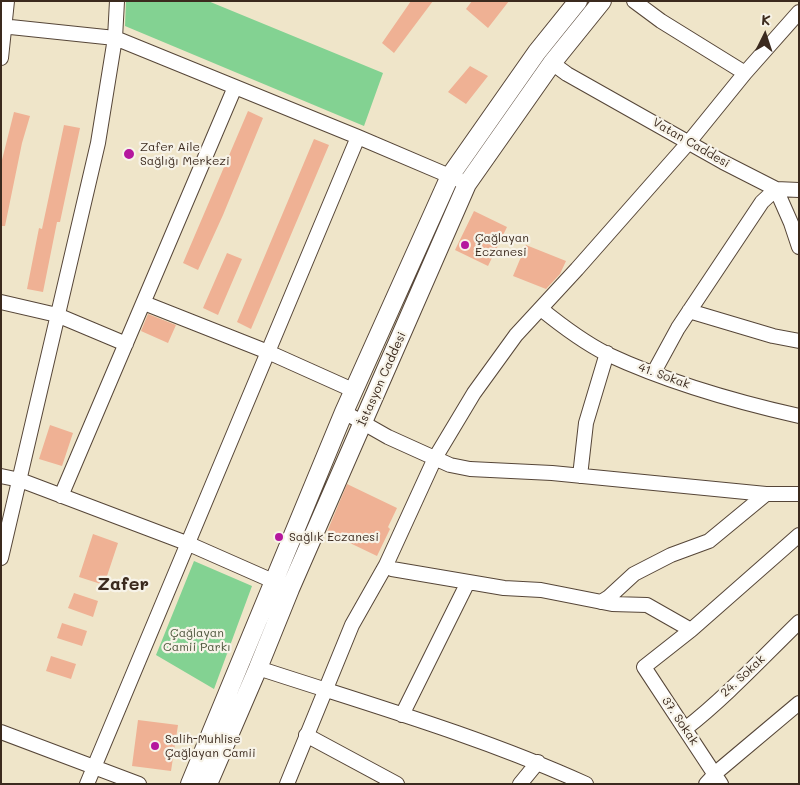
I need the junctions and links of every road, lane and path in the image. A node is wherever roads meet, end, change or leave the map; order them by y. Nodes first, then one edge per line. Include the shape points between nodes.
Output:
1 (8, 1) edge
2 (117, 1) edge
3 (578, 1) edge
4 (602, 1) edge
5 (634, 1) edge
6 (799, 12) edge
7 (3, 26) edge
8 (115, 38) junction
9 (1, 58) edge
10 (552, 63) junction
11 (745, 73) junction
12 (235, 87) junction
13 (358, 137) junction
14 (689, 142) junction
15 (450, 176) junction
16 (467, 184) junction
17 (776, 189) junction
18 (799, 190) edge
19 (799, 247) edge
20 (1, 302) edge
21 (144, 303) junction
22 (541, 309) junction
23 (689, 311) junction
24 (58, 315) junction
25 (799, 341) edge
26 (126, 344) junction
27 (268, 352) junction
28 (607, 353) junction
29 (654, 372) junction
30 (354, 391) junction
31 (344, 412) junction
32 (799, 416) edge
33 (363, 422) junction
34 (435, 458) junction
35 (1, 476) edge
36 (580, 476) junction
37 (20, 480) junction
38 (766, 494) junction
39 (799, 494) edge
40 (61, 496) junction
41 (799, 535) edge
42 (188, 544) junction
43 (1, 558) edge
44 (386, 565) junction
45 (468, 582) junction
46 (282, 585) junction
47 (601, 602) junction
48 (799, 622) edge
49 (691, 630) junction
50 (258, 668) junction
51 (326, 690) junction
52 (799, 703) edge
53 (402, 715) junction
54 (685, 729) junction
55 (1, 732) edge
56 (306, 735) junction
57 (538, 762) junction
58 (95, 768) junction
59 (714, 781) edge
60 (87, 784) edge
61 (140, 784) edge
62 (190, 784) edge
63 (208, 784) edge
64 (287, 784) edge
65 (397, 784) edge
66 (520, 784) edge
67 (586, 784) edge

1 - 7 street
2 - 8 street
3 - 15 main road, İstasyon Caddesi via 537,52
4 - 10 main road, İstasyon Caddesi
5 - 11 street
6 - 11 street
7 - 8 street
7 - 9 street
8 - 12 street
8 - 24 street via 98,143
10 - 14 street, Vatan Caddesi
10 - 16 main road, İstasyon Caddesi
11 - 14 street
12 - 13 street
12 - 21 street
13 - 15 street
13 - 27 street
14 - 17 street, Vatan Caddesi
14 - 22 street
15 - 16 street
15 - 30 main road, İstasyon Caddesi
16 - 33 main road, İstasyon Caddesi
17 - 18 street
17 - 19 street
17 - 23 street via 762,202
20 - 24 street
21 - 26 street
21 - 27 street
22 - 28 street, 41. Sokak via 566,329
22 - 34 street via 516,335 474,393
23 - 25 street
23 - 29 street
24 - 26 street
24 - 37 street
26 - 40 street
27 - 30 street
27 - 42 street
28 - 29 street, 41. Sokak
28 - 36 street via 586,423
29 - 32 street, 41. Sokak via 715,394
30 - 31 main road, İstasyon Caddesi
31 - 33 street
31 - 46 main road, İstasyon Caddesi
33 - 34 street via 388,438
33 - 46 main road, İstasyon Caddesi
34 - 36 street via 470,469
34 - 44 street
35 - 37 street
36 - 38 street
37 - 40 street
37 - 43 street
38 - 39 street
38 - 47 street via 709,541 634,574
40 - 42 street
41 - 49 street
42 - 46 street
42 - 58 street
44 - 45 street via 392,569
44 - 51 street via 352,625
45 - 47 street via 541,590
45 - 53 street
46 - 50 main road, İstasyon Caddesi
46 - 62 main road, İstasyon Caddesi
47 - 49 street via 647,605
48 - 54 street, 24. Sokak
49 - 54 street, 37. Sokak via 644,667
50 - 51 street
50 - 63 main road, İstasyon Caddesi
51 - 53 street
51 - 56 street
52 - 59 street
53 - 57 street
54 - 59 street, 37. Sokak
55 - 58 street
56 - 64 street
56 - 65 street
57 - 66 street
57 - 67 street
58 - 60 street
58 - 61 street

